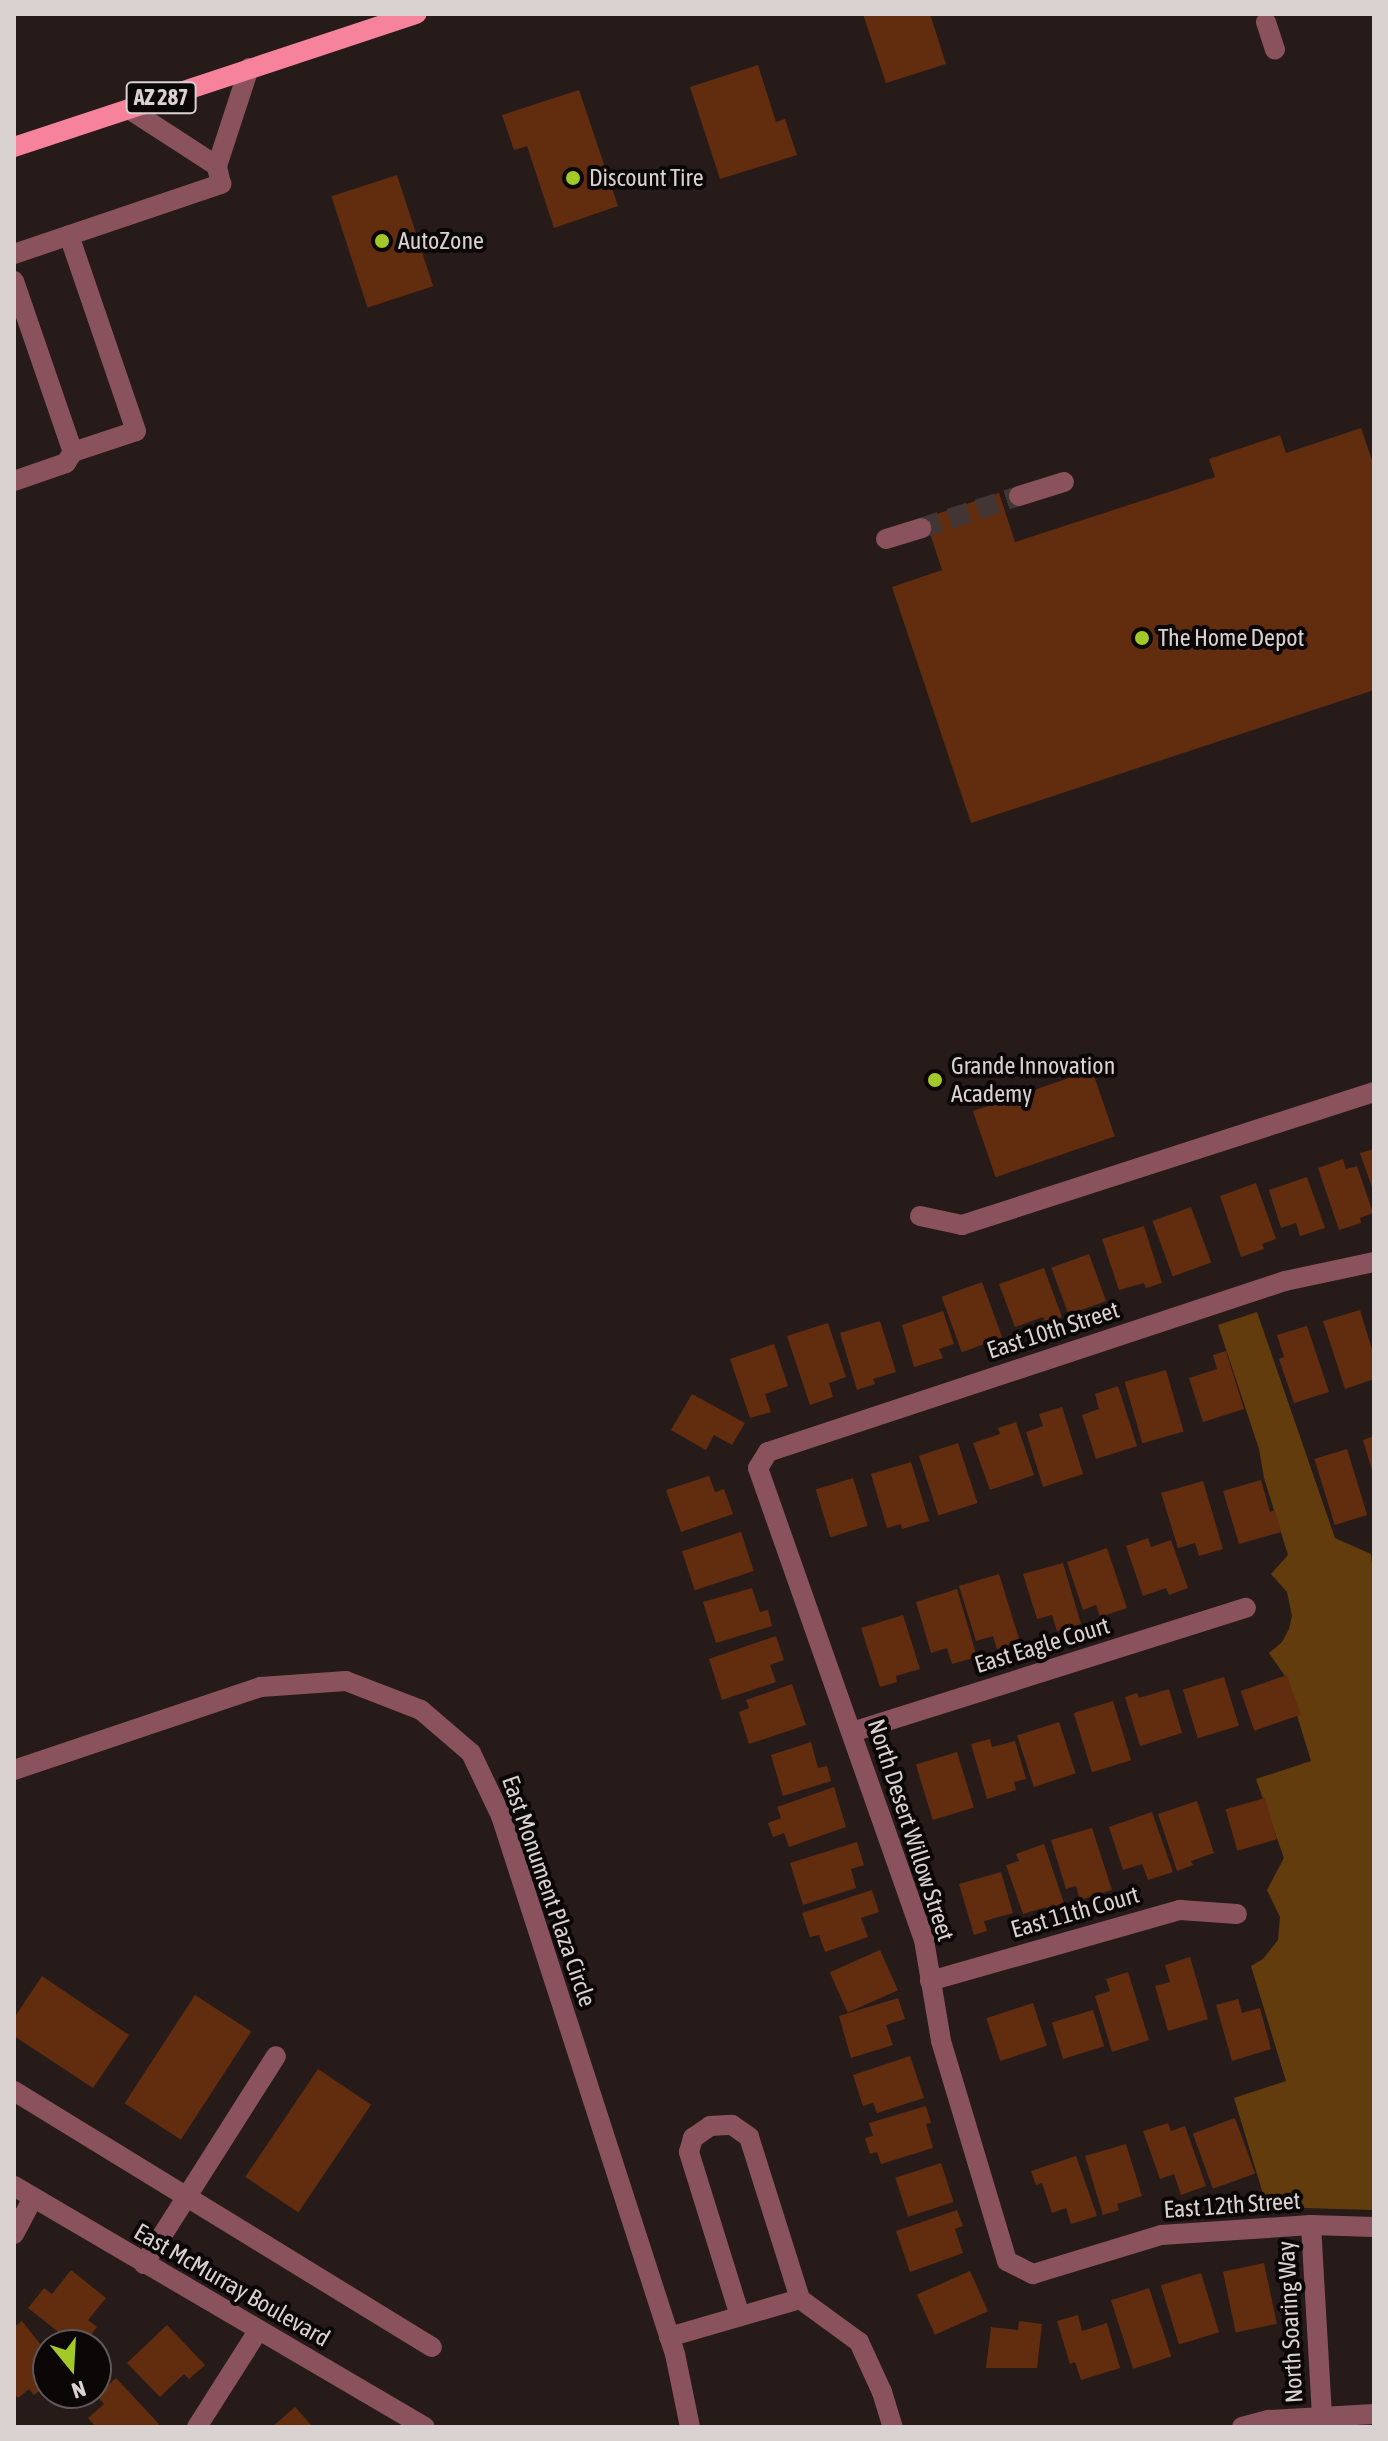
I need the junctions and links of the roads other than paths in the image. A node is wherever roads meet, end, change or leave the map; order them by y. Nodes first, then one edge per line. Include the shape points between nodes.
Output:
1 (417, 14) edge
2 (1266, 22) dead end
3 (1275, 50) dead end
4 (249, 68) junction
5 (129, 109) junction
6 (14, 147) edge
7 (217, 166) junction
8 (69, 235) junction
9 (14, 254) edge
10 (14, 281) edge
11 (73, 452) junction
12 (16, 474) edge
13 (1064, 482) dead end
14 (1019, 496) tunnel mouth
15 (921, 528) tunnel mouth
16 (886, 539) dead end
17 (1374, 1092) edge
18 (920, 1216) dead end
19 (1374, 1262) edge
20 (758, 1468) joint
21 (1246, 1608) dead end
22 (852, 1732) junction
23 (14, 1770) edge
24 (1237, 1914) dead end
25 (930, 1981) junction
26 (276, 2056) dead end
27 (14, 2091) edge
28 (14, 2186) edge
29 (33, 2198) junction
30 (188, 2198) junction
31 (1311, 2225) junction
32 (1374, 2227) edge
33 (14, 2234) edge
34 (1007, 2261) joint
35 (144, 2264) junction
36 (800, 2299) junction
37 (740, 2316) junction
38 (258, 2331) junction
39 (669, 2337) junction
40 (432, 2347) dead end
41 (1374, 2414) edge
42 (1322, 2417) junction
43 (197, 2427) edge
44 (425, 2427) edge
45 (690, 2427) edge
46 (893, 2427) edge
47 (1242, 2427) edge

1 - 4 main road, AZ 287
2 - 3 street
4 - 5 main road, AZ 287
4 - 7 street
5 - 6 main road, AZ 287
5 - 7 street
7 - 8 street via 221,184
8 - 9 street
8 - 11 street via 136,431
10 - 11 street
11 - 12 street via 66,463
13 - 14 street
15 - 16 street
17 - 18 street via 962,1225
19 - 20 street, East 10th Street via 1285,1281 768,1452
20 - 22 street, North Desert Willow Street
21 - 22 street, East Eagle Court
22 - 25 street, North Desert Willow Street via 924,1940
23 - 39 street, East Monument Plaza Circle via 261,1687 346,1681 421,1710 471,1753 501,1816
24 - 25 street, East 11th Court via 1180,1910
25 - 34 street, North Desert Willow Street via 941,2041
26 - 30 street
27 - 30 street
28 - 29 street, East McMurray Boulevard
29 - 33 street
29 - 35 street, East McMurray Boulevard
30 - 35 street
30 - 40 street
31 - 32 street, East 12th Street
31 - 34 street, East 12th Street via 1161,2235 1033,2274
31 - 42 street, North Soaring Way
35 - 38 street, East McMurray Boulevard
36 - 37 street
36 - 37 street via 749,2137 732,2125 710,2126 693,2138 689,2152
36 - 46 street via 859,2342
37 - 39 street
38 - 43 street
38 - 44 street, East McMurray Boulevard
39 - 45 street, East Monument Plaza Circle
41 - 42 street
42 - 47 street

